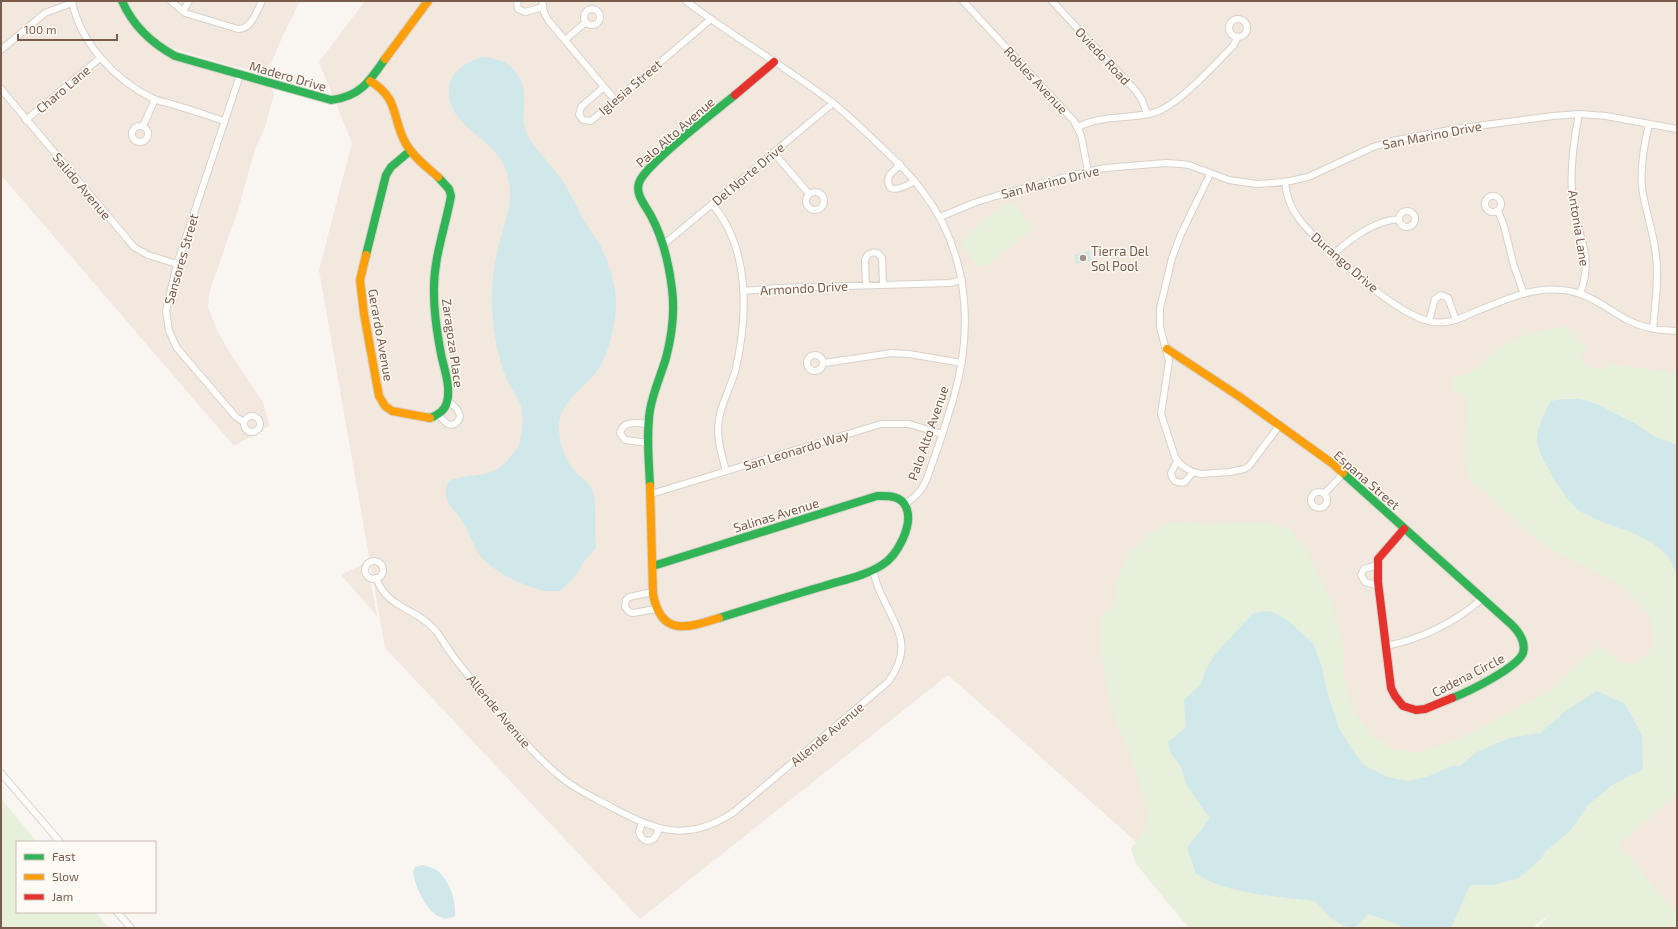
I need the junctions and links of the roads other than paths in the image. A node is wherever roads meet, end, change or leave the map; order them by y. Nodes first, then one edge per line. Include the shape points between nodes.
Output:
1 (122, 1) edge
2 (171, 1) edge
3 (189, 1) edge
4 (262, 1) edge
5 (428, 1) edge
6 (517, 1) edge
7 (686, 1) edge
8 (963, 1) edge
9 (1052, 1) edge
10 (72, 2) edge
11 (542, 4) edge
12 (183, 12) junction
13 (711, 19) junction
14 (586, 22) dead end
15 (1238, 37) dead end
16 (565, 40) junction
17 (1, 50) edge
18 (100, 58) junction
19 (774, 62) junction
20 (240, 75) junction
21 (370, 80) junction
22 (604, 87) junction
23 (1, 89) edge
24 (155, 99) junction
25 (615, 100) junction
26 (833, 103) junction
27 (1147, 114) junction
28 (1579, 114) junction
29 (26, 120) junction
30 (224, 121) junction
31 (1649, 124) junction
32 (143, 126) dead end
33 (1078, 127) junction
34 (1677, 129) edge
35 (410, 151) junction
36 (774, 153) junction
37 (900, 164) junction
38 (1088, 171) junction
39 (1210, 174) junction
40 (915, 181) junction
41 (1285, 182) junction
42 (809, 194) dead end
43 (712, 204) junction
44 (1498, 211) dead end
45 (940, 217) junction
46 (1399, 219) dead end
47 (663, 245) junction
48 (1334, 254) junction
49 (177, 264) junction
50 (962, 280) junction
51 (883, 284) junction
52 (866, 285) junction
53 (743, 291) junction
54 (1524, 294) junction
55 (1580, 294) junction
56 (1456, 320) junction
57 (1429, 321) junction
58 (1653, 329) junction
59 (1677, 331) edge
60 (1167, 349) junction
61 (824, 363) dead end
62 (962, 363) junction
63 (443, 408) junction
64 (244, 422) dead end
65 (649, 424) junction
66 (1279, 426) junction
67 (942, 434) junction
68 (649, 444) junction
69 (1177, 461) junction
70 (726, 471) junction
71 (1193, 472) junction
72 (1343, 474) junction
73 (651, 494) junction
74 (1324, 494) dead end
75 (906, 504) junction
76 (1404, 529) junction
77 (1378, 565) junction
78 (653, 566) junction
79 (873, 570) junction
80 (376, 578) dead end
81 (1379, 586) junction
82 (653, 592) junction
83 (1482, 599) junction
84 (656, 609) junction
85 (1386, 646) junction
86 (1522, 655) joint
87 (1, 773) edge
88 (642, 822) junction
89 (658, 828) junction
90 (59, 841) edge
91 (118, 913) edge
92 (131, 928) edge

1 - 20 street, Madero Drive via 133,23 161,49 181,58
2 - 12 street
3 - 12 street
4 - 12 street via 250,23 242,29
5 - 21 street, Madero Drive
6 - 11 street via 518,9 525,12
7 - 13 street, Palo Alto Avenue
8 - 33 street, Robles Avenue
9 - 27 street, Oviedo Road via 1136,91
10 - 17 street via 45,13
10 - 18 street via 82,28
11 - 16 street via 548,20
13 - 19 street, Palo Alto Avenue
13 - 25 street, Iglesia Street
14 - 16 street
15 - 27 street via 1233,46 1171,105 1164,110
16 - 22 street
18 - 24 street via 131,85
18 - 29 street, Charo Lane
19 - 26 street, Palo Alto Avenue
19 - 47 street, Palo Alto Avenue via 653,164 640,179 639,198 654,222
20 - 21 street, Madero Drive via 331,100 353,95
20 - 30 street, Sansores Street
21 - 35 street, Zaragoza Place via 390,99 398,128
22 - 25 street
22 - 25 street, Iglesia Street via 581,107 580,118 591,120
23 - 29 street, Salido Avenue
24 - 30 street
24 - 32 street
26 - 36 street, Del Norte Drive
26 - 37 street, Palo Alto Avenue
27 - 33 street via 1100,120
28 - 31 street, San Marino Drive
28 - 41 street, San Marino Drive via 1463,128 1392,141 1308,177
28 - 55 street, Antonia Lane via 1571,171 1573,205 1587,264
29 - 49 street, Salido Avenue via 134,247 148,255
30 - 49 street, Sansores Street
31 - 34 street, San Marino Drive
31 - 58 street via 1643,150 1642,171 1657,268
33 - 38 street, Robles Avenue
35 - 63 street, Zaragoza Place via 424,167 445,183 451,196 437,257 433,292 434,312 448,391
35 - 63 street, Gerardo Avenue via 391,167 386,175 363,262 360,285 375,376 382,402 396,413 430,418
36 - 42 street
36 - 43 street, Del Norte Drive
37 - 40 street, Palo Alto Avenue
37 - 40 street via 889,176 891,187 899,189
38 - 39 street, San Marino Drive via 1158,164 1189,164
38 - 45 street, San Marino Drive via 974,203
39 - 41 street, San Marino Drive via 1243,183
39 - 60 street via 1172,258 1160,308 1160,327
40 - 45 street, Palo Alto Avenue
41 - 48 street, Durango Drive via 1288,199 1298,217
43 - 47 street, Del Norte Drive
43 - 53 street via 726,221 733,236
44 - 54 street
45 - 50 street, Palo Alto Avenue via 949,235
46 - 48 street via 1386,220 1359,234
47 - 65 street, Palo Alto Avenue via 671,274 673,319 669,344 651,402
48 - 57 street, Durango Drive via 1381,294 1411,314
49 - 64 street, Sansores Street via 166,311 172,340 236,417
50 - 51 street, Armondo Drive via 950,283
50 - 62 street, Palo Alto Avenue via 966,331
51 - 52 street, Armondo Drive
51 - 52 street, Armondo Drive via 882,258 873,252 866,256 865,260
52 - 53 street, Armondo Drive
53 - 70 street via 740,346 733,379 720,414 718,431
54 - 55 street, Durango Drive via 1552,289
54 - 56 street, Durango Drive
55 - 58 street, Durango Drive via 1599,302 1628,321
56 - 57 street, Durango Drive
56 - 57 street via 1448,298 1441,295 1435,299
58 - 59 street, Durango Drive
60 - 66 street, Espana Street
60 - 69 street via 1168,360 1161,414
61 - 62 street via 892,353
62 - 67 street, Palo Alto Avenue
63 - 63 street, Zaragoza Place via 447,424 457,422 460,417 458,411
65 - 68 street, Palo Alto Avenue
65 - 68 street via 627,424 620,433 625,440
66 - 71 street via 1244,469 1201,474
66 - 72 street, Espana Street
67 - 70 street, San Leonardo Way via 908,424 881,424
67 - 75 street, Palo Alto Avenue via 922,488
68 - 73 street, Palo Alto Avenue
69 - 71 street
69 - 71 street via 1171,473 1174,481 1185,482
70 - 73 street, San Leonardo Way
72 - 74 street
72 - 76 street, Espana Street
73 - 78 street, Palo Alto Avenue
75 - 78 street, Salinas Avenue via 893,495 877,496
75 - 79 street via 907,523 902,543 889,560
76 - 77 street, Cadena Circle via 1381,554
76 - 83 street, Espana Street
77 - 81 street, Cadena Circle
77 - 81 street via 1364,569 1361,576 1365,582
78 - 82 street, Palo Alto Avenue
79 - 84 street via 685,628 674,626 662,618
79 - 89 street, Allende Avenue via 881,595 900,635 900,658 888,682 722,820 708,826 676,831
80 - 88 street, Allende Avenue via 380,589 392,602 413,612 430,625 478,688 551,769 577,788
81 - 85 street, Cadena Circle
82 - 84 street, Palo Alto Avenue
82 - 84 street via 629,597 625,607 633,613
83 - 85 street via 1458,618 1415,638
83 - 86 street, Espana Street via 1523,638
85 - 86 street, Cadena Circle via 1394,697 1407,709 1417,711 1447,701 1492,678 1512,666
87 - 90 street
88 - 89 street, Allende Avenue
88 - 89 street via 639,832 647,841 654,839
91 - 92 street

